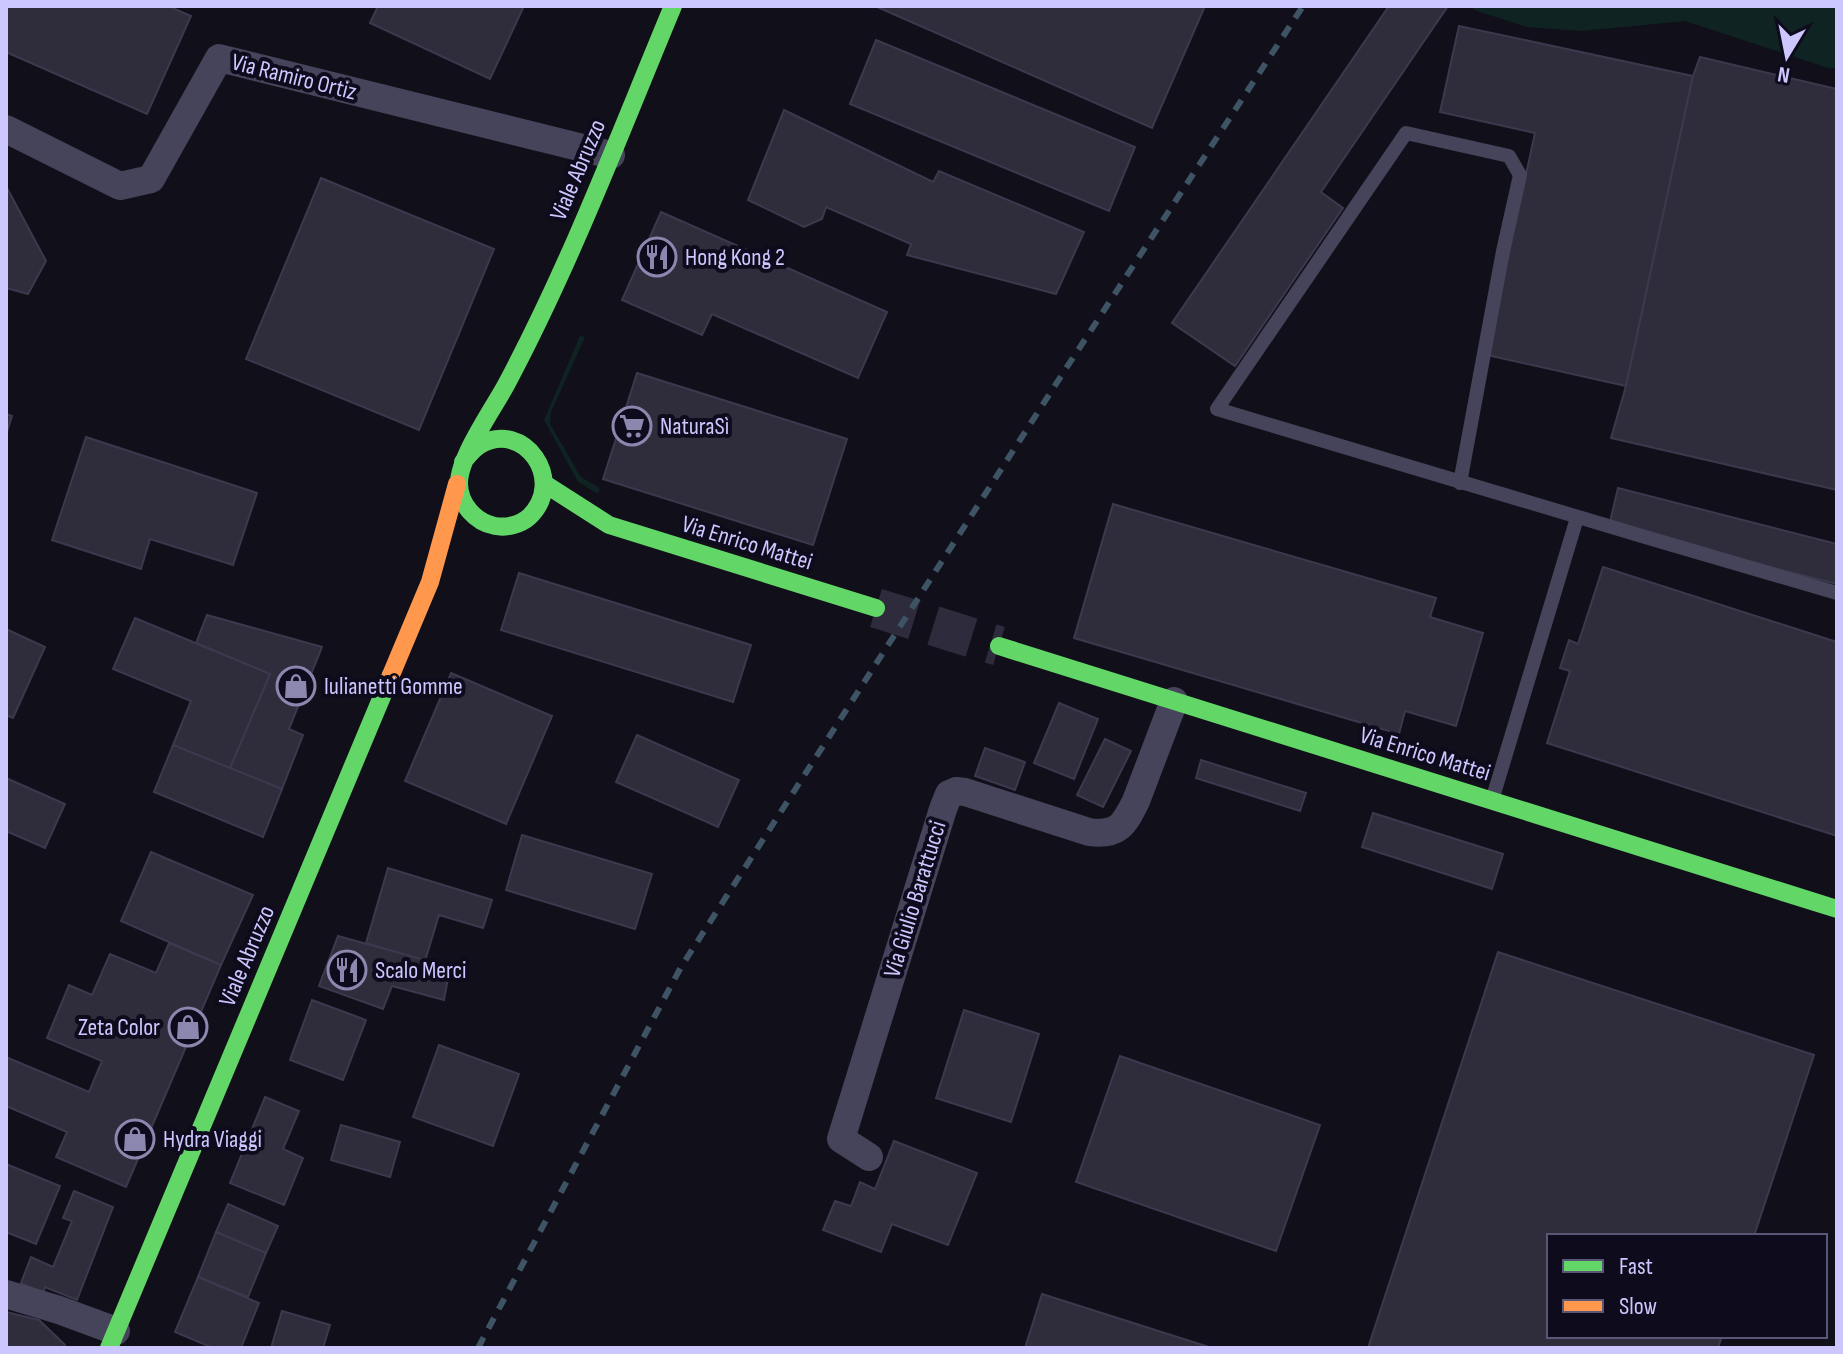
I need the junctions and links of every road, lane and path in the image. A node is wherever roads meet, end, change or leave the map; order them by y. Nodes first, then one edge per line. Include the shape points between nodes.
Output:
1 (673, 6) edge
2 (6, 129) edge
3 (611, 155) junction
4 (523, 352) junction
5 (523, 383) dead end
6 (463, 462) junction
7 (1460, 483) junction
8 (457, 484) junction
9 (545, 484) junction
10 (1577, 518) junction
11 (573, 522) dead end
12 (604, 523) junction
13 (450, 564) dead end
14 (430, 582) junction
15 (1837, 593) edge
16 (876, 608) tunnel mouth
17 (999, 646) tunnel mouth
18 (1174, 701) junction
19 (1492, 800) junction
20 (1837, 909) edge
21 (869, 1157) dead end
22 (6, 1294) edge
23 (113, 1340) edge

1 - 3 main road, Viale Abruzzo
2 - 3 street, Via Ramiro Ortiz via 120,186 151,179 219,58
3 - 4 main road, Viale Abruzzo
4 - 5 main road, Viale Abruzzo
4 - 6 main road, Viale Abruzzo
6 - 8 main road
6 - 9 main road via 490,441 524,438
7 - 7 lane via 1217,409 1406,133 1509,156 1520,175
7 - 10 lane
8 - 9 main road via 464,507 487,531 534,520
8 - 14 main road, Viale Abruzzo
9 - 12 main road
10 - 15 lane
10 - 19 lane
11 - 12 main road
12 - 16 main road, Via Enrico Mattei
13 - 14 main road, Viale Abruzzo
14 - 23 main road, Viale Abruzzo
17 - 18 main road, Via Enrico Mattei
18 - 19 main road, Via Enrico Mattei
18 - 21 street, Via Giulio Barattucci via 1136,801 1113,832 1089,832 965,792 949,794 841,1139
19 - 20 main road, Via Enrico Mattei
22 - 23 street via 59,1310

